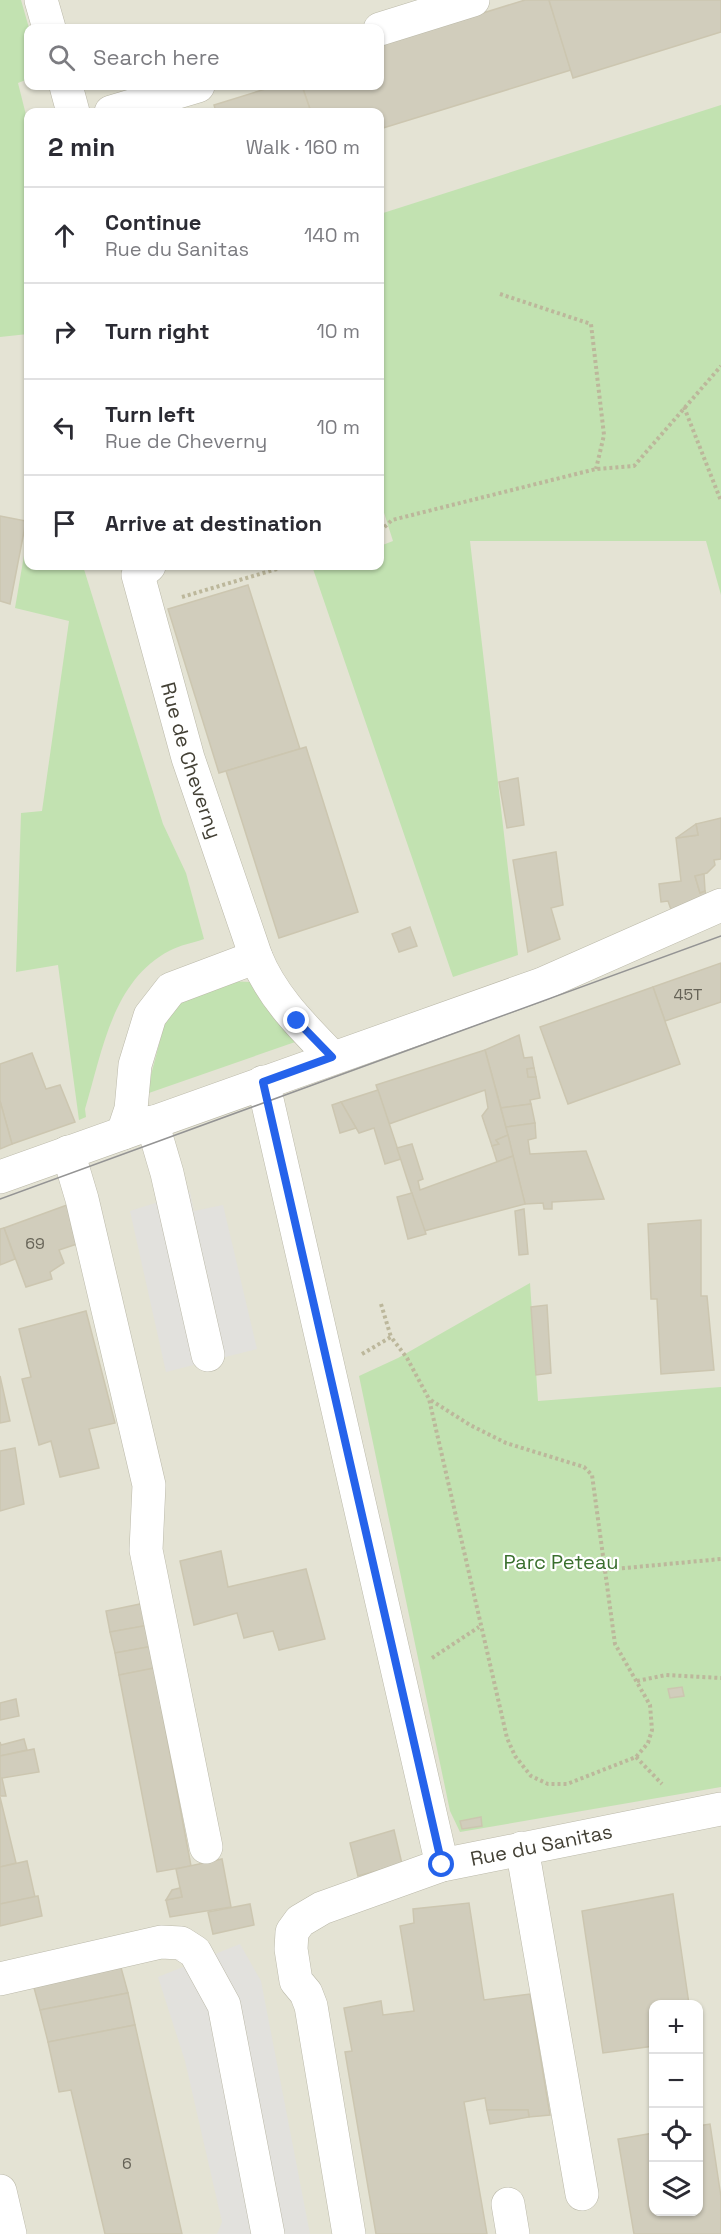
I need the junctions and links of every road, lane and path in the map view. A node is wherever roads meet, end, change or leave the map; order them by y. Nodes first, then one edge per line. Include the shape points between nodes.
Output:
1 (41, 0) edge
2 (473, 0) edge
3 (49, 24) edge
4 (384, 28) edge
5 (67, 90) edge
6 (185, 90) edge
7 (72, 108) edge
8 (124, 108) edge
9 (500, 294) dead end
10 (721, 366) edge
11 (684, 407) junction
12 (596, 470) junction
13 (721, 501) edge
14 (384, 527) edge
15 (144, 570) edge
16 (274, 570) edge
17 (147, 608) junction
18 (721, 905) edge
19 (256, 957) junction
20 (332, 1057) junction
21 (263, 1082) junction
22 (137, 1127) junction
23 (68, 1152) junction
24 (0, 1177) edge
25 (381, 1304) dead end
26 (391, 1337) junction
27 (208, 1354) dead end
28 (330, 1373) junction
29 (429, 1399) junction
30 (721, 1559) edge
31 (604, 1570) junction
32 (721, 1678) edge
33 (637, 1681) junction
34 (721, 1809) edge
35 (206, 1847) dead end
36 (522, 1848) junction
37 (442, 1865) junction
38 (0, 1979) edge
39 (0, 2191) edge
40 (582, 2194) dead end
41 (10, 2234) edge
42 (268, 2234) edge
43 (349, 2234) edge

1 - 3 street
2 - 4 street
5 - 7 street
6 - 8 street
9 - 12 path via 591,324 604,435
10 - 11 path
11 - 12 path via 634,466
11 - 13 path
12 - 14 path via 392,520
15 - 17 street, Rue de Cheverny via 138,575
16 - 17 path
17 - 19 street, Rue de Cheverny via 188,758
18 - 20 street via 542,984
19 - 20 street, Rue de Cheverny via 264,976 297,1021
19 - 22 street via 171,989 150,1016 135,1065 131,1109
20 - 21 street
21 - 22 street
21 - 28 street, Rue du Sanitas
22 - 23 street
22 - 27 street via 166,1173
23 - 24 street
23 - 35 street via 149,1485 146,1550
25 - 26 path
26 - 28 path
26 - 29 path
28 - 37 street, Rue du Sanitas
29 - 31 path via 506,1443 584,1467 592,1475
29 - 33 path via 507,1738 515,1756 531,1776 548,1784 567,1784 636,1757 648,1743 652,1730 650,1705
30 - 31 path
31 - 33 path via 615,1644
32 - 33 path via 666,1675
34 - 36 street, Rue du Sanitas
36 - 37 street, Rue du Sanitas
36 - 40 street
37 - 43 street via 322,1908 300,1921 292,1932 296,1981 311,2006
38 - 42 street via 161,1942 181,1943 195,1952 224,2005
39 - 41 street

